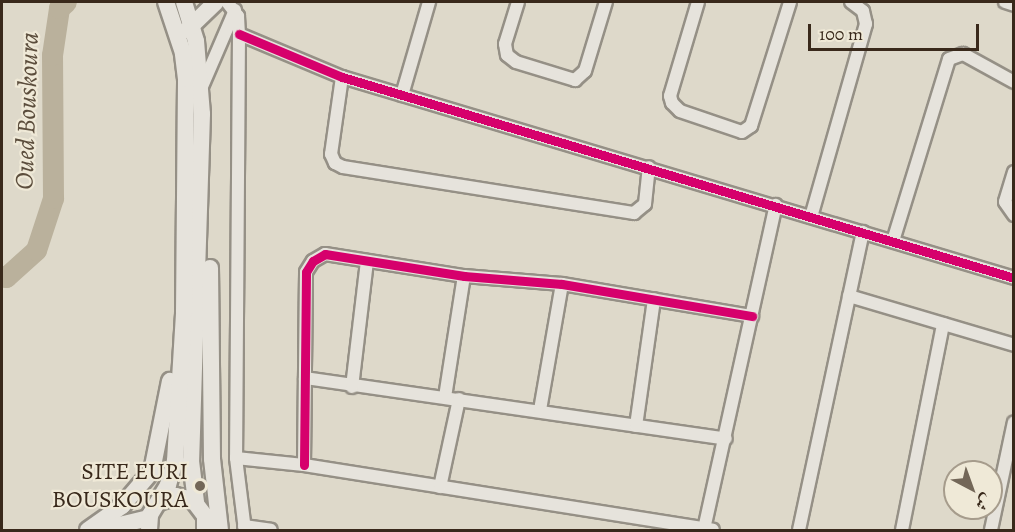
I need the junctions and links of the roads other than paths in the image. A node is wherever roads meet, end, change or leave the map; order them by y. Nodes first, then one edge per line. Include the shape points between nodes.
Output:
1 (203, 2) edge
2 (216, 2) edge
3 (429, 2) edge
4 (518, 2) edge
5 (606, 2) edge
6 (698, 2) edge
7 (790, 2) edge
8 (851, 2) edge
9 (1005, 2) edge
10 (176, 5) edge
11 (1014, 5) edge
12 (231, 6) edge
13 (185, 31) junction
14 (239, 34) junction
15 (342, 77) junction
16 (1014, 82) edge
17 (201, 89) junction
18 (402, 94) junction
19 (650, 167) junction
20 (1014, 172) edge
21 (776, 205) junction
22 (201, 210) junction
23 (1014, 215) edge
24 (811, 217) junction
25 (863, 232) junction
26 (893, 241) junction
27 (185, 250) junction
28 (367, 261) junction
29 (464, 276) junction
30 (1014, 278) edge
31 (562, 284) junction
32 (849, 296) junction
33 (654, 299) junction
34 (752, 316) junction
35 (943, 324) junction
36 (1014, 345) edge
37 (305, 378) junction
38 (352, 387) junction
39 (445, 397) junction
40 (459, 399) junction
41 (540, 410) junction
42 (1014, 422) edge
43 (636, 426) junction
44 (726, 439) junction
45 (236, 458) junction
46 (304, 465) junction
47 (440, 487) junction
48 (159, 502) junction
49 (196, 502) junction
50 (149, 524) edge
51 (245, 528) edge
52 (709, 530) edge
53 (88, 531) edge
54 (99, 531) edge
55 (205, 531) edge
56 (220, 531) edge
57 (271, 531) edge
58 (799, 531) edge
59 (902, 531) edge
60 (991, 531) edge

1 - 10 main road
2 - 13 main road
3 - 18 street
4 - 5 street via 505,44 507,55 516,62 575,80 585,71
6 - 7 street via 670,96 672,103 680,111 741,132 751,126
8 - 24 street via 863,11 866,24
9 - 11 street
10 - 13 main road
12 - 14 street
12 - 17 street
13 - 17 main road
13 - 27 main road
14 - 15 street
14 - 45 street
15 - 18 street
15 - 19 street via 331,154 335,163 343,167 630,213 638,212 645,204
16 - 26 street via 963,54 949,59
17 - 22 main road
18 - 19 street
19 - 21 street
20 - 23 street via 1005,202
21 - 24 street
21 - 34 street
22 - 49 main road via 192,461
22 - 56 main road via 207,231 211,288 212,459
24 - 25 street
25 - 26 street
25 - 32 street
26 - 30 street
27 - 48 main road via 174,461
27 - 53 main road via 174,284 171,372 158,456 136,492
28 - 29 street
28 - 37 street via 325,254 313,261 306,272
28 - 38 street
29 - 31 street
29 - 39 street
31 - 33 street
31 - 41 street
32 - 35 street
32 - 58 street
33 - 34 street
33 - 43 street
34 - 44 street
35 - 36 street
35 - 59 street
37 - 38 street
37 - 46 street
38 - 39 street
39 - 40 street
40 - 41 street
40 - 47 street
41 - 43 street
42 - 60 street
43 - 44 street
44 - 52 street
45 - 46 street
45 - 51 street
46 - 47 street
47 - 52 street
48 - 49 main road via 180,496
48 - 50 main road
49 - 55 main road via 205,516
50 - 54 main road
51 - 57 street

